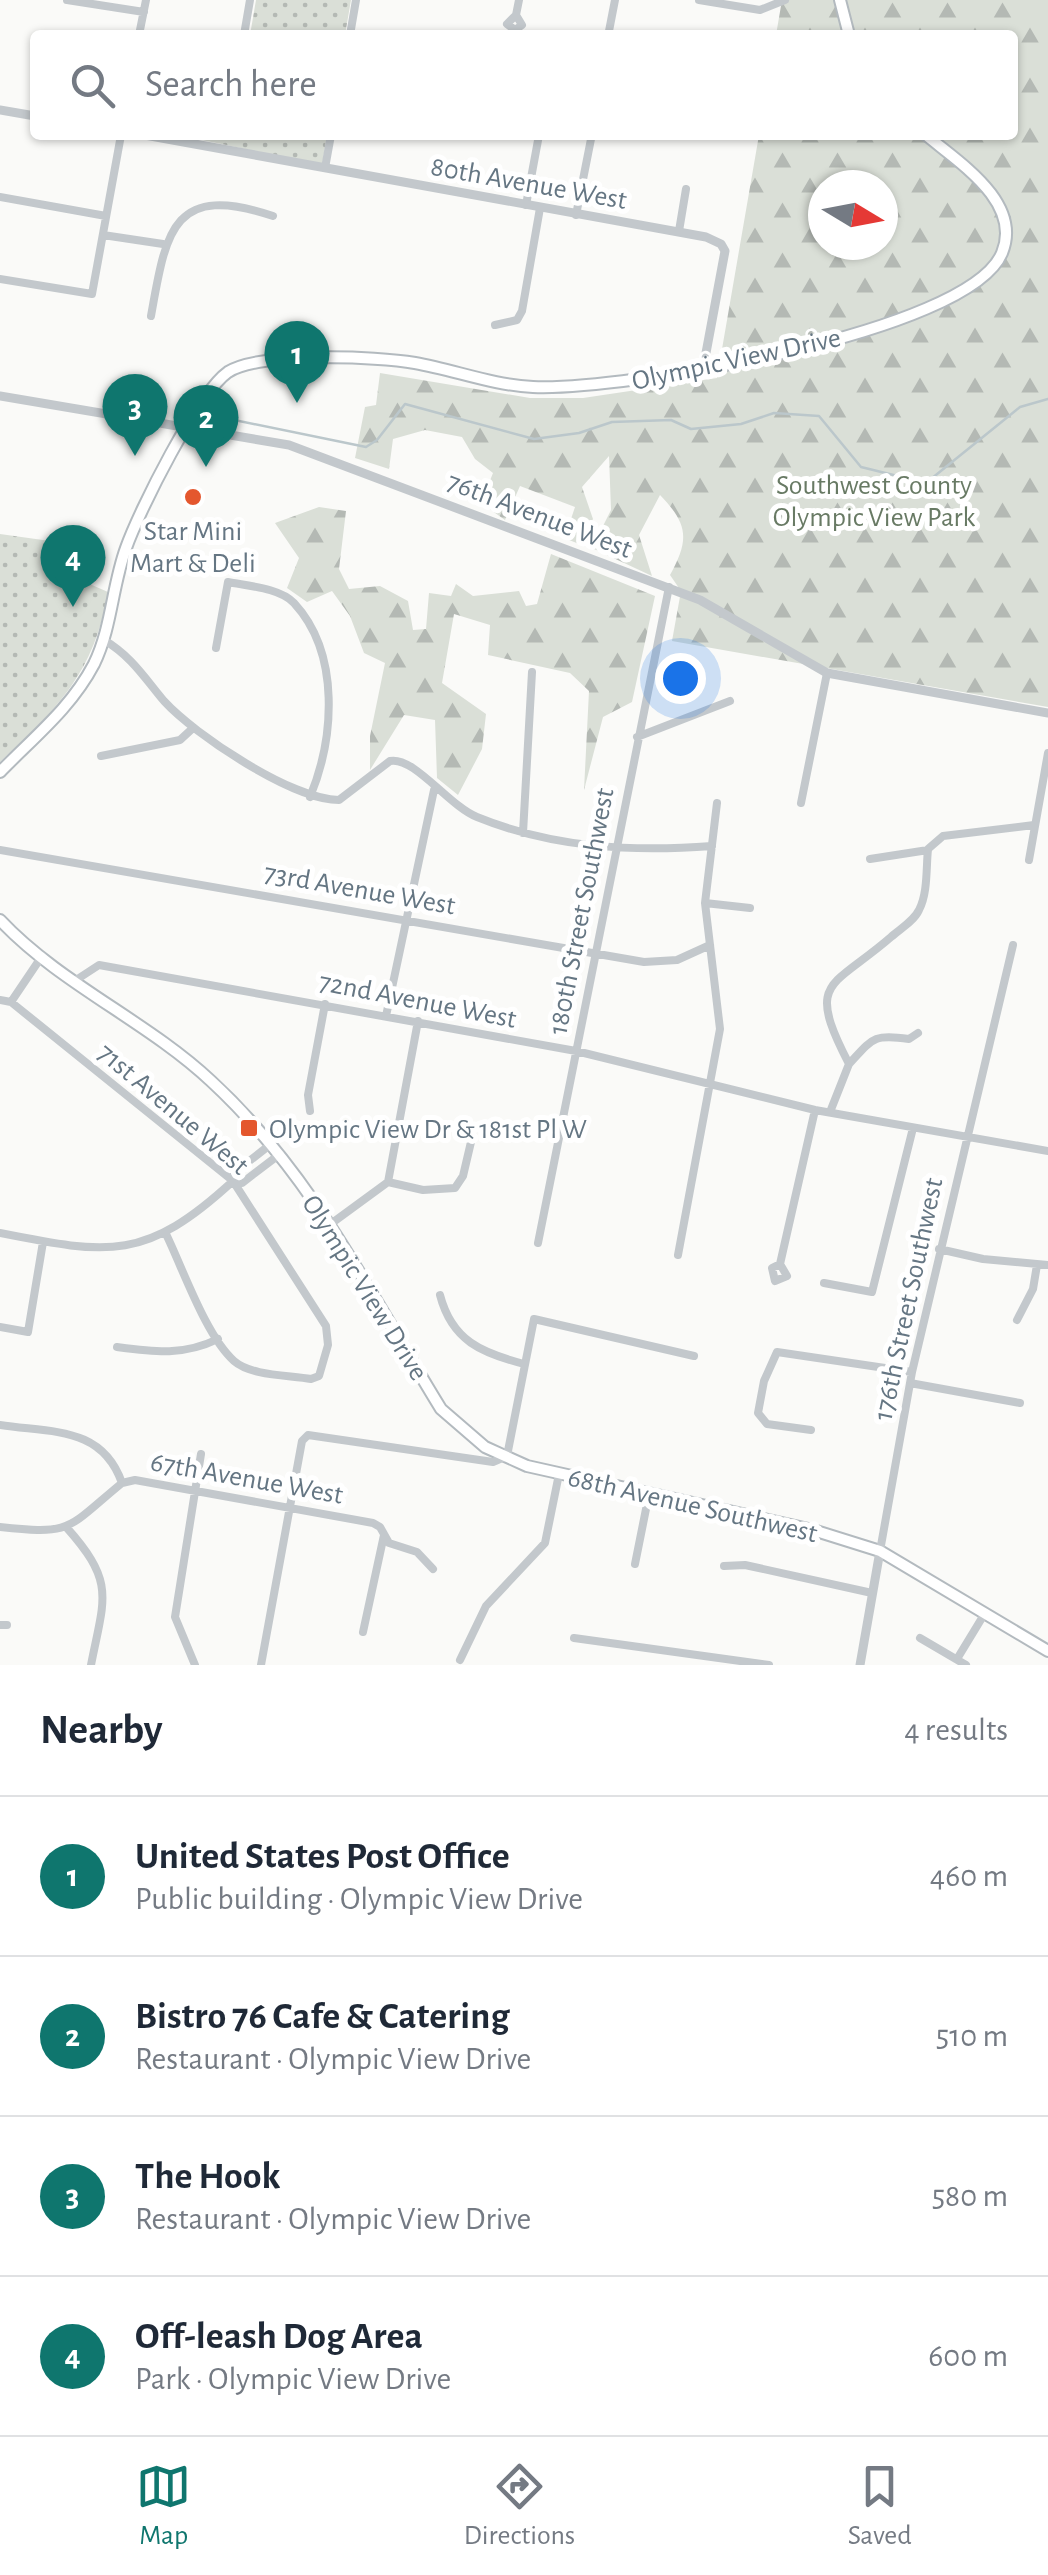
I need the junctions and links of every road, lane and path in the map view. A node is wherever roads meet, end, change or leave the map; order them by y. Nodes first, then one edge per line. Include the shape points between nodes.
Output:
1 (66, 0) edge
2 (146, 0) edge
3 (250, 0) edge
4 (356, 0) edge
5 (519, 0) edge
6 (615, 0) edge
7 (699, 0) edge
8 (785, 0) edge
9 (840, 0) edge
10 (144, 12) junction
11 (516, 15) dead end
12 (141, 30) edge
13 (245, 30) edge
14 (351, 30) edge
15 (610, 30) edge
16 (847, 30) edge
17 (0, 110) edge
18 (30, 115) edge
19 (120, 140) edge
20 (172, 140) edge
21 (330, 140) edge
22 (538, 140) edge
23 (590, 140) edge
24 (932, 140) edge
25 (325, 168) junction
26 (686, 189) dead end
27 (0, 197) edge
28 (526, 206) junction
29 (540, 208) junction
30 (576, 215) junction
31 (106, 216) junction
32 (273, 216) dead end
33 (679, 231) junction
34 (102, 235) junction
35 (164, 244) junction
36 (0, 279) edge
37 (151, 316) dead end
38 (495, 325) dead end
39 (703, 369) junction
40 (0, 396) edge
41 (188, 427) junction
42 (668, 588) junction
43 (104, 640) junction
44 (216, 648) dead end
45 (532, 672) dead end
46 (827, 673) junction
47 (730, 700) dead end
48 (1048, 713) edge
49 (193, 728) junction
50 (637, 737) junction
51 (1048, 753) edge
52 (101, 756) dead end
53 (0, 772) edge
54 (434, 790) junction
55 (310, 797) junction
56 (801, 802) dead end
57 (717, 804) dead end
58 (1034, 826) junction
59 (523, 832) junction
60 (712, 846) junction
61 (0, 850) edge
62 (614, 850) junction
63 (928, 850) junction
64 (870, 859) dead end
65 (1029, 860) dead end
66 (705, 903) junction
67 (750, 908) dead end
68 (406, 919) junction
69 (0, 920) edge
70 (710, 945) junction
71 (1013, 945) dead end
72 (596, 952) junction
73 (42, 956) junction
74 (76, 980) junction
75 (0, 1000) edge
76 (11, 1002) junction
77 (325, 1004) junction
78 (386, 1016) junction
79 (418, 1021) junction
80 (918, 1032) dead end
81 (576, 1051) junction
82 (849, 1064) junction
83 (709, 1086) junction
84 (815, 1110) junction
85 (310, 1111) dead end
86 (830, 1112) junction
87 (913, 1128) junction
88 (965, 1136) junction
89 (471, 1142) dead end
90 (271, 1144) junction
91 (1048, 1151) edge
92 (280, 1154) junction
93 (233, 1181) junction
94 (388, 1182) junction
95 (332, 1223) junction
96 (0, 1232) edge
97 (166, 1234) junction
98 (43, 1242) junction
99 (538, 1243) dead end
100 (939, 1250) junction
101 (678, 1255) dead end
102 (780, 1264) dead end
103 (1036, 1265) junction
104 (1048, 1265) edge
105 (824, 1283) dead end
106 (440, 1295) dead end
107 (1017, 1320) dead end
108 (0, 1327) edge
109 (218, 1339) junction
110 (118, 1346) dead end
111 (694, 1356) dead end
112 (524, 1364) junction
113 (912, 1372) junction
114 (910, 1383) junction
115 (1020, 1403) dead end
116 (0, 1425) edge
117 (811, 1430) dead end
118 (201, 1454) dead end
119 (507, 1456) junction
120 (559, 1474) junction
121 (122, 1483) junction
122 (194, 1490) junction
123 (649, 1494) junction
124 (291, 1507) junction
125 (0, 1526) edge
126 (67, 1528) junction
127 (384, 1534) junction
128 (880, 1551) junction
129 (634, 1564) dead end
130 (724, 1566) dead end
131 (433, 1568) dead end
132 (872, 1593) junction
133 (985, 1614) junction
134 (363, 1632) dead end
135 (574, 1638) dead end
136 (920, 1638) dead end
137 (1048, 1651) edge
138 (957, 1659) junction
139 (194, 1663) edge
140 (459, 1663) edge
141 (90, 1665) edge
142 (261, 1665) edge
143 (769, 1665) edge
144 (860, 1665) edge
145 (966, 1665) edge

1 - 10 street
2 - 10 street
3 - 13 street
4 - 14 street
5 - 11 street
6 - 15 street
7 - 8 street via 760,10
9 - 16 main road
10 - 12 street
17 - 18 street
19 - 31 street
20 - 25 street, 80th Avenue West
21 - 25 street
22 - 28 street
23 - 30 street
24 - 39 main road, Olympic View Drive via 999,207 1004,245 988,273 958,296 890,322
25 - 28 street, 80th Avenue West
26 - 33 street
27 - 31 street
28 - 29 street, 80th Avenue West
29 - 30 street, 80th Avenue West
29 - 38 street via 522,311 517,320
30 - 33 street, 80th Avenue West
31 - 34 street
32 - 35 street via 211,204 195,208 179,218
33 - 39 street, 80th Avenue West via 724,250
34 - 35 street
34 - 36 street via 92,294
35 - 37 street
39 - 41 main road, Olympic View Drive via 548,387 399,361 258,362 222,376
40 - 41 street, 76th Avenue West
41 - 42 street, 76th Avenue West via 289,445
41 - 43 main road, Olympic View Drive via 126,547
42 - 46 street, 76th Avenue West via 746,623
42 - 50 street, 180th Street Southwest
43 - 49 street via 127,655
43 - 53 main road, Olympic View Drive via 65,709
44 - 55 street via 228,582 293,601 323,660 328,736
45 - 59 street
46 - 48 street, 76th Avenue West
46 - 56 street
47 - 50 street
49 - 52 street via 180,740
49 - 55 street
50 - 62 street, 180th Street Southwest
51 - 58 street
54 - 55 street via 399,759 339,800
54 - 59 street via 454,807
54 - 68 street
57 - 60 street
58 - 63 street via 943,836
58 - 65 street
59 - 62 street
60 - 62 street
60 - 66 street
61 - 68 street, 73rd Avenue West
62 - 72 street, 180th Street Southwest
63 - 64 street
63 - 82 street via 914,918 829,988 824,1007
66 - 67 street
66 - 70 street
68 - 72 street, 73rd Avenue West
68 - 78 street
69 - 73 main road, Olympic View Drive
70 - 72 street, 73rd Avenue West via 660,963
70 - 83 street via 720,1030
71 - 88 street, 176th Street Southwest
72 - 81 street, 180th Street Southwest
73 - 74 main road, Olympic View Drive
73 - 76 street
74 - 77 street, 72nd Avenue West via 99,965
74 - 90 main road, Olympic View Drive via 210,1080
75 - 76 street, 71st Avenue West
76 - 93 street, 71st Avenue West
77 - 78 street, 72nd Avenue West
77 - 85 street
78 - 79 street, 72nd Avenue West
79 - 81 street, 72nd Avenue West
79 - 94 street
80 - 82 street via 872,1039
81 - 83 street, 72nd Avenue West
81 - 99 street, 180th Street Southwest
82 - 86 street
83 - 84 street, 72nd Avenue West
83 - 101 street
84 - 86 street, 72nd Avenue West
84 - 102 street
86 - 87 street, 72nd Avenue West
87 - 88 street, 72nd Avenue West
87 - 105 street via 872,1292
88 - 91 street, 72nd Avenue West
88 - 100 street, 176th Street Southwest
89 - 94 street via 455,1188
90 - 92 main road, Olympic View Drive
90 - 93 street via 234,1172
92 - 93 street via 242,1182
92 - 95 main road, Olympic View Drive
93 - 97 street
93 - 109 street, 71st Avenue West via 326,1326 325,1365 311,1379 246,1368
94 - 95 street
95 - 119 main road, Olympic View Drive via 442,1409 467,1434
96 - 98 street
97 - 98 street via 105,1250
97 - 109 street
98 - 108 street via 28,1332
100 - 103 street
100 - 113 street, 176th Street Southwest
103 - 104 street
103 - 107 street via 1033,1290
106 - 112 street via 445,1314 472,1346
109 - 110 street via 193,1351
111 - 112 street via 534,1320
112 - 119 street
113 - 114 street, 176th Street Southwest
113 - 117 street via 777,1352 758,1413 768,1424
114 - 115 street
114 - 128 street, 176th Street Southwest
116 - 121 street, 67th Avenue West via 90,1440 113,1457
118 - 122 street
119 - 120 main road, 68th Avenue Southwest
119 - 124 street via 493,1462 308,1435
120 - 123 main road, 68th Avenue Southwest
120 - 140 street via 545,1543 486,1606
121 - 122 street, 67th Avenue West
121 - 126 street
122 - 124 street, 67th Avenue West
122 - 139 street via 174,1617
123 - 128 main road, 68th Avenue Southwest
123 - 129 street
124 - 127 street, 67th Avenue West via 372,1523
124 - 142 street
125 - 126 street via 53,1533
126 - 141 street via 103,1577
127 - 131 street, 67th Avenue West
127 - 134 street
128 - 132 street, 176th Street Southwest
128 - 133 main road
130 - 132 street
132 - 144 street, 176th Street Southwest
133 - 137 main road
133 - 138 street
135 - 143 street
136 - 138 street
138 - 145 street

